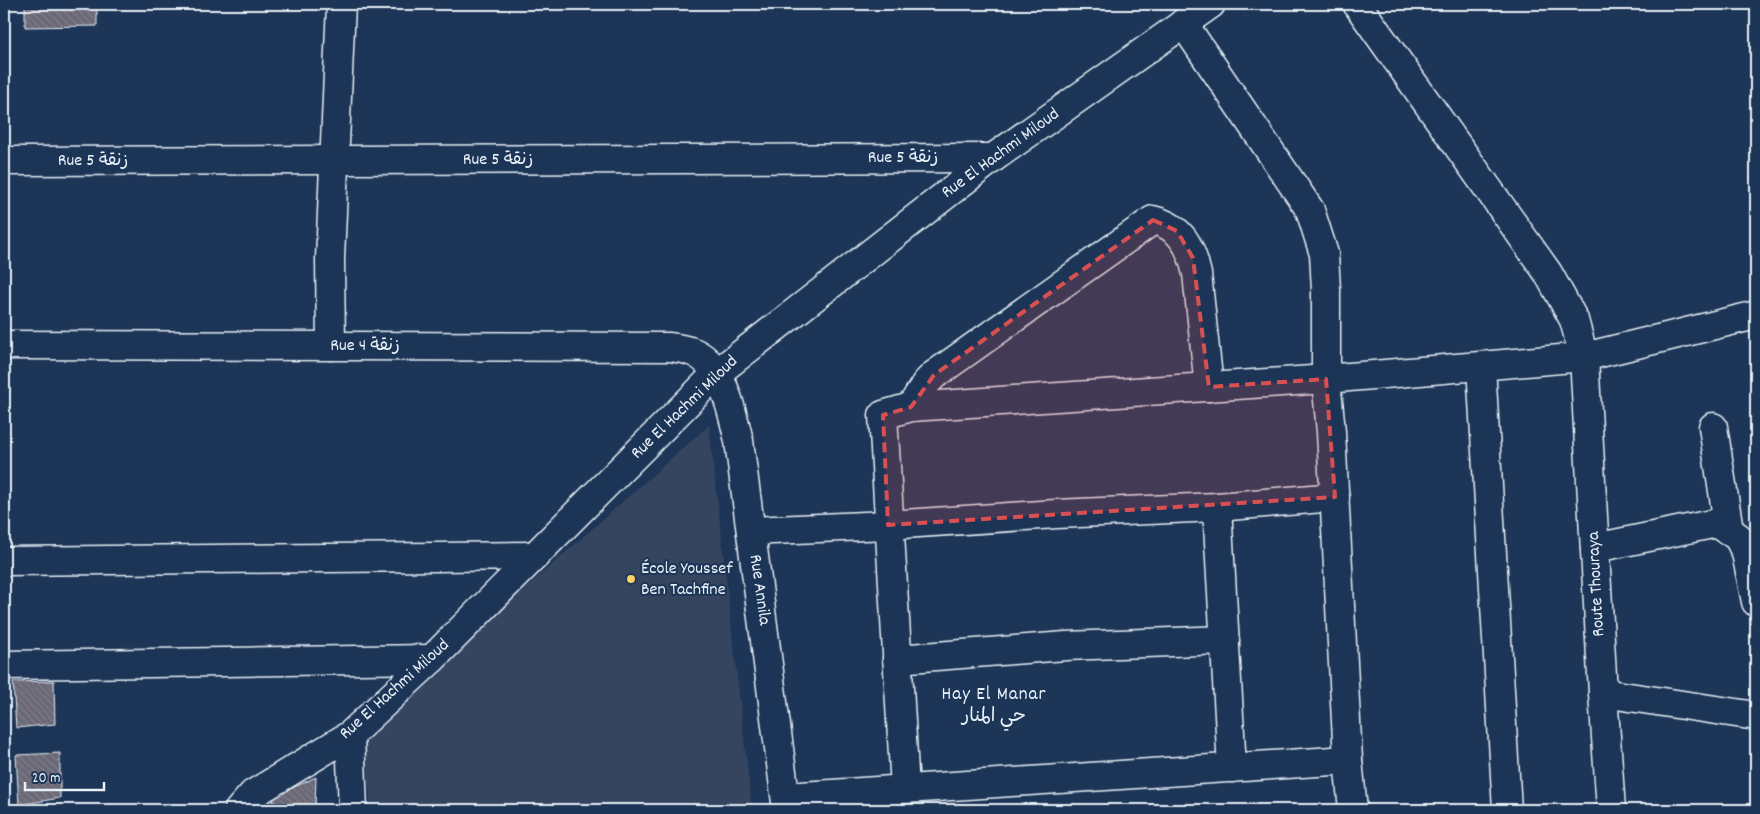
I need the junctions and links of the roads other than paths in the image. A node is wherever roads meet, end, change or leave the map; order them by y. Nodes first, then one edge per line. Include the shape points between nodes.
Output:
1 (341, 4) edge
2 (1211, 4) edge
3 (1357, 4) edge
4 (1183, 24) junction
5 (993, 158) junction
6 (334, 160) junction
7 (4, 161) edge
8 (1756, 315) edge
9 (4, 346) edge
10 (331, 346) junction
11 (1584, 357) junction
12 (1481, 366) junction
13 (717, 373) junction
14 (1326, 379) junction
15 (1208, 386) junction
16 (912, 407) junction
17 (1713, 427) dead end
18 (1335, 497) junction
19 (1217, 507) junction
20 (888, 525) junction
21 (1729, 530) junction
22 (751, 532) junction
23 (1595, 548) junction
24 (535, 556) junction
25 (4, 561) edge
26 (1756, 602) edge
27 (1225, 640) junction
28 (432, 659) junction
29 (897, 659) junction
30 (4, 665) edge
31 (1602, 693) junction
32 (1756, 716) edge
33 (350, 734) junction
34 (1348, 760) junction
35 (1232, 768) junction
36 (905, 789) junction
37 (786, 803) edge
38 (239, 810) edge
39 (353, 810) edge
40 (1353, 810) edge
41 (1507, 810) edge
42 (1611, 810) edge

1 - 6 street
2 - 4 street, Rue El Hachmi Miloud
3 - 11 street, Route Thouraya via 1548,273 1574,320
4 - 5 street, Rue El Hachmi Miloud
4 - 14 street via 1310,210 1324,254
5 - 6 street, Rue 5 زنقة
5 - 13 street, Rue El Hachmi Miloud
6 - 7 street, Rue 5 زنقة
6 - 10 street
8 - 11 street
9 - 10 street, Rue 4 زنقة
10 - 13 street, Rue 4 زنقة via 670,348 690,351 702,357
11 - 12 street
11 - 23 street, Route Thouraya
12 - 14 street
12 - 41 street
13 - 22 street, Rue Annila via 730,402 739,441
13 - 24 street, Rue El Hachmi Miloud
14 - 15 street
14 - 18 street
15 - 16 street
15 - 16 street via 1193,258 1177,231 1153,220 934,375
16 - 20 street via 883,415
17 - 21 street
18 - 19 street
18 - 34 street
19 - 20 street
19 - 27 street
20 - 22 street
20 - 29 street
21 - 23 street via 1717,523
21 - 26 street via 1738,537 1746,553
22 - 37 street, Rue Annila
23 - 31 street, Route Thouraya
24 - 25 street
24 - 28 street, Rue El Hachmi Miloud
27 - 29 street via 1066,646
27 - 35 street
28 - 30 street
28 - 33 street, Rue El Hachmi Miloud
29 - 36 street
31 - 32 street
31 - 42 street, Route Thouraya
33 - 38 street, Rue El Hachmi Miloud via 253,794
33 - 39 street
34 - 35 street
34 - 40 street
35 - 36 street
36 - 37 street

